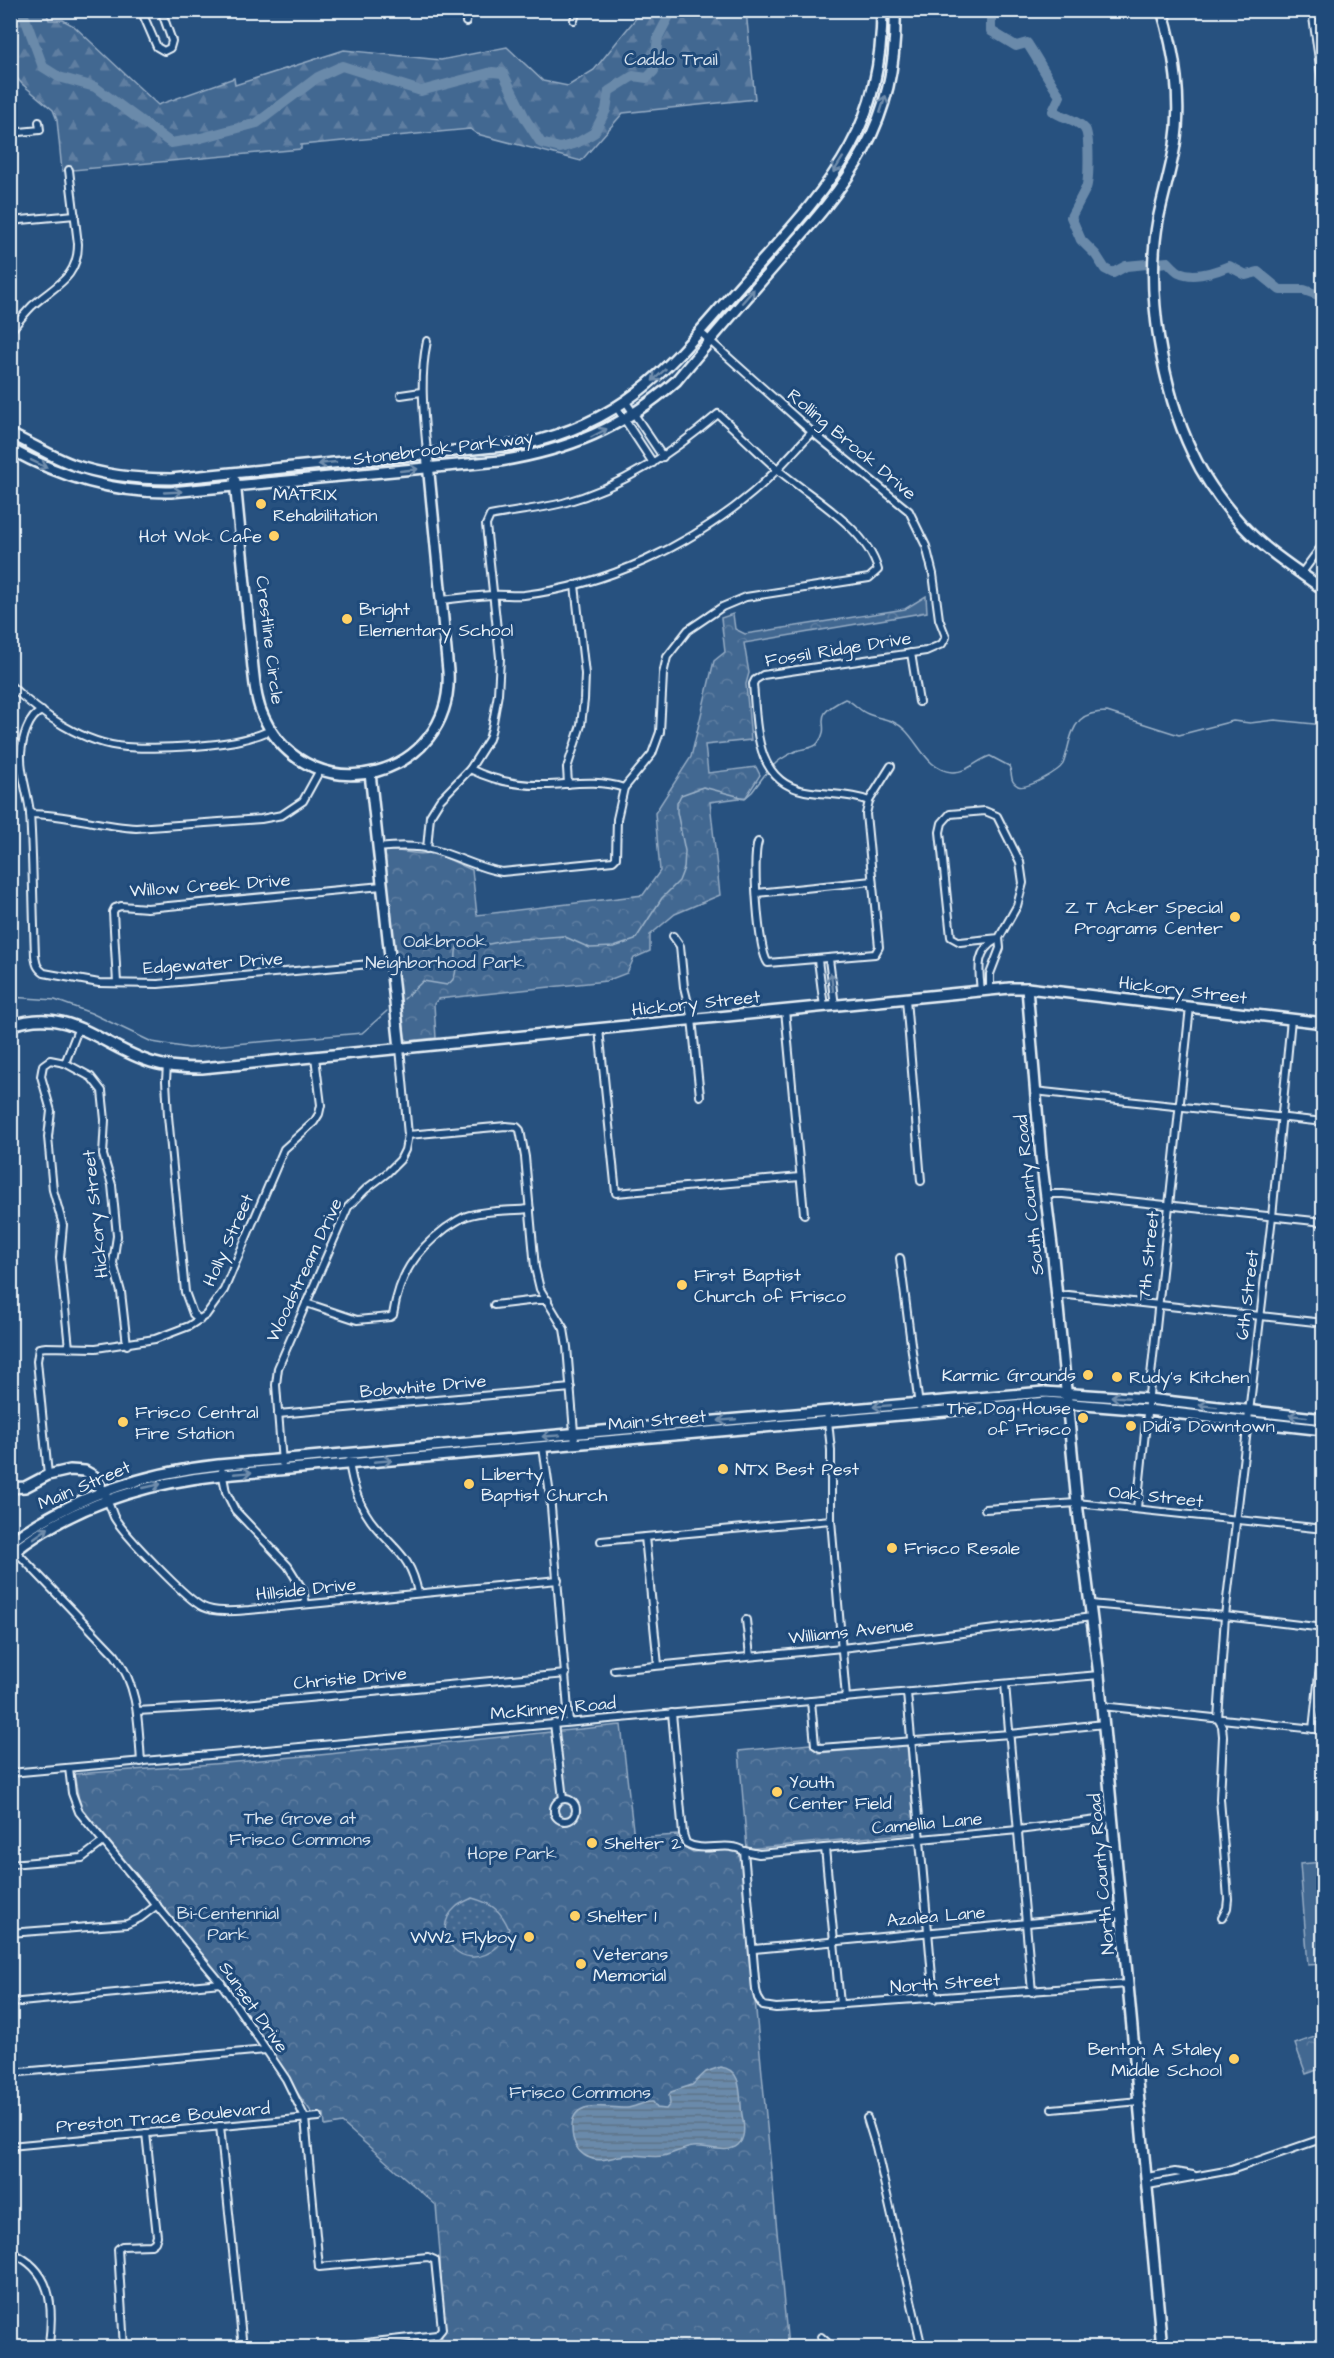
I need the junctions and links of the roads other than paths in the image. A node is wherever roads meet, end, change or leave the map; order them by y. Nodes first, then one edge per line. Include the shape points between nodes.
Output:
1 (143, 10) edge
2 (155, 10) edge
3 (161, 10) edge
4 (468, 10) edge
5 (577, 10) edge
6 (882, 10) edge
7 (895, 10) edge
8 (1162, 10) edge
9 (1312, 10) edge
10 (574, 20) dead end
11 (466, 22) dead end
12 (1323, 95) edge
13 (39, 122) dead end
14 (858, 130) junction
15 (10, 133) edge
16 (870, 138) junction
17 (69, 170) dead end
18 (75, 215) junction
19 (10, 221) edge
20 (775, 246) junction
21 (784, 255) junction
22 (10, 332) edge
23 (700, 332) junction
24 (709, 340) junction
25 (427, 341) dead end
26 (421, 392) junction
27 (401, 395) dead end
28 (626, 402) junction
29 (617, 408) junction
30 (634, 414) junction
31 (624, 419) junction
32 (812, 432) junction
33 (11, 437) edge
34 (10, 449) edge
35 (427, 453) junction
36 (663, 457) junction
37 (653, 463) junction
38 (428, 468) junction
39 (777, 469) junction
40 (234, 473) junction
41 (111, 475) junction
42 (236, 486) junction
43 (109, 487) junction
44 (1323, 543) edge
45 (1301, 574) junction
46 (575, 585) junction
47 (1323, 590) edge
48 (494, 595) junction
49 (442, 600) junction
50 (944, 642) joint
51 (911, 653) junction
52 (10, 685) edge
53 (919, 702) dead end
54 (42, 711) junction
55 (271, 730) junction
56 (891, 766) dead end
57 (470, 769) junction
58 (320, 770) junction
59 (370, 773) junction
60 (568, 784) junction
61 (624, 788) junction
62 (869, 801) junction
63 (30, 814) junction
64 (758, 842) dead end
65 (378, 848) junction
66 (426, 849) junction
67 (872, 881) junction
68 (382, 886) junction
69 (757, 893) junction
70 (674, 936) dead end
71 (999, 938) junction
72 (980, 956) junction
73 (829, 958) junction
74 (818, 960) junction
75 (391, 962) junction
76 (994, 962) junction
77 (117, 983) junction
78 (1027, 988) junction
79 (985, 990) junction
80 (906, 999) junction
81 (834, 1006) junction
82 (824, 1007) junction
83 (1190, 1007) junction
84 (784, 1010) junction
85 (692, 1019) junction
86 (1291, 1019) junction
87 (1323, 1023) edge
88 (10, 1026) edge
89 (79, 1027) junction
90 (599, 1029) junction
91 (400, 1048) junction
92 (315, 1057) junction
93 (65, 1063) junction
94 (167, 1065) junction
95 (1034, 1091) junction
96 (700, 1096) dead end
97 (1179, 1107) junction
98 (1281, 1118) junction
99 (1323, 1122) edge
100 (408, 1135) junction
101 (800, 1178) junction
102 (921, 1181) dead end
103 (1047, 1194) junction
104 (1168, 1207) junction
105 (530, 1209) junction
106 (804, 1214) dead end
107 (1272, 1216) junction
108 (1323, 1222) edge
109 (900, 1258) dead end
110 (1055, 1296) junction
111 (548, 1300) junction
112 (306, 1303) junction
113 (494, 1305) dead end
114 (1158, 1305) junction
115 (1260, 1316) junction
116 (200, 1320) junction
117 (1323, 1323) edge
118 (127, 1344) junction
119 (69, 1348) junction
120 (571, 1388) junction
121 (1066, 1397) junction
122 (975, 1398) junction
123 (1148, 1399) junction
124 (998, 1401) junction
125 (919, 1403) junction
126 (1147, 1410) junction
127 (827, 1411) junction
128 (944, 1411) junction
129 (1249, 1411) junction
130 (920, 1413) junction
131 (278, 1414) junction
132 (750, 1418) junction
133 (1323, 1419) edge
134 (828, 1422) junction
135 (1247, 1422) junction
136 (651, 1426) junction
137 (751, 1428) junction
138 (683, 1429) junction
139 (1323, 1430) edge
140 (652, 1437) junction
141 (574, 1439) junction
142 (444, 1445) junction
143 (543, 1447) junction
144 (348, 1454) junction
145 (446, 1455) junction
146 (349, 1464) junction
147 (221, 1465) junction
148 (283, 1465) junction
149 (48, 1475) junction
150 (222, 1475) junction
151 (10, 1488) edge
152 (105, 1496) junction
153 (1077, 1503) junction
154 (1137, 1508) junction
155 (985, 1509) dead end
156 (831, 1520) junction
157 (1236, 1520) junction
158 (1323, 1529) edge
159 (645, 1537) junction
160 (601, 1541) dead end
161 (12, 1548) edge
162 (558, 1580) junction
163 (418, 1593) junction
164 (306, 1604) junction
165 (1090, 1604) junction
166 (1225, 1616) junction
167 (1092, 1617) junction
168 (746, 1620) dead end
169 (1323, 1629) edge
170 (842, 1648) junction
171 (750, 1656) junction
172 (658, 1665) junction
173 (614, 1670) dead end
174 (566, 1674) junction
175 (1099, 1675) junction
176 (1005, 1684) junction
177 (907, 1693) junction
178 (846, 1698) junction
179 (811, 1701) junction
180 (1102, 1706) junction
181 (137, 1711) junction
182 (672, 1713) junction
183 (1218, 1719) junction
184 (569, 1722) junction
185 (554, 1723) junction
186 (1104, 1724) junction
187 (1312, 1729) junction
188 (1323, 1730) edge
189 (1010, 1734) junction
190 (911, 1742) junction
191 (141, 1762) junction
192 (69, 1768) junction
193 (10, 1773) edge
194 (562, 1799) dead end
195 (1113, 1818) junction
196 (1018, 1830) junction
197 (919, 1838) junction
198 (103, 1842) junction
199 (825, 1848) junction
200 (744, 1851) junction
201 (10, 1864) edge
202 (157, 1905) junction
203 (1122, 1914) junction
204 (1222, 1918) dead end
205 (1026, 1923) junction
206 (928, 1932) junction
207 (10, 1933) edge
208 (834, 1941) junction
209 (754, 1949) junction
210 (221, 1983) junction
211 (1128, 1984) junction
212 (1032, 1992) junction
213 (934, 1999) junction
214 (10, 2003) edge
215 (840, 2004) junction
216 (267, 2050) junction
217 (10, 2073) edge
218 (1141, 2101) junction
219 (1052, 2109) dead end
220 (319, 2117) dead end
221 (305, 2118) junction
222 (867, 2118) dead end
223 (220, 2126) junction
224 (146, 2133) junction
225 (1323, 2138) edge
226 (10, 2146) edge
227 (1148, 2181) junction
228 (10, 2252) edge
229 (821, 2337) dead end
230 (388, 2344) edge
231 (1162, 2344) edge
232 (49, 2346) edge
233 (124, 2348) edge
234 (243, 2348) edge
235 (320, 2348) edge
236 (833, 2348) edge
237 (922, 2348) edge
238 (1139, 2348) edge

1 - 2 street
1 - 3 street via 157,47 164,51 172,41
4 - 11 street
5 - 10 street
6 - 14 main road, Stonebrook Parkway via 872,93
16 -> 7 main road, Stonebrook Parkway via 893,68
8 - 45 main road via 1173,60 1178,115 1176,143 1158,219 1153,288 1171,394 1194,456 1215,492 1243,526
9 - 12 street
13 - 15 street via 40,130
14 - 16 main road
14 -> 20 main road, Stonebrook Parkway via 836,170
16 - 21 main road, Stonebrook Parkway via 838,192
17 - 18 street
18 - 19 street
18 - 22 street via 75,267
20 - 21 main road
20 - 23 main road, Stonebrook Parkway
24 -> 21 main road, Stonebrook Parkway
23 - 24 street, Rolling Brook Drive
23 -> 28 main road, Stonebrook Parkway via 663,372
24 - 30 main road, Stonebrook Parkway via 676,381
24 - 32 street, Rolling Brook Drive
25 - 26 street
26 - 27 street
26 - 35 street
28 - 29 main road, Stonebrook Parkway
28 - 30 street
29 - 31 street
29 - 35 main road, Stonebrook Parkway via 547,439
30 - 31 main road, Stonebrook Parkway
30 - 36 street
31 - 37 street
38 -> 31 main road, Stonebrook Parkway via 540,454 589,438
32 - 39 street
32 - 50 street, Rolling Brook Drive via 894,497 913,518 932,566
33 - 41 main road, Stonebrook Parkway via 74,465
34 -> 43 main road, Stonebrook Parkway via 43,467
35 - 38 main road
35 -> 40 main road, Stonebrook Parkway
36 - 37 street
36 - 39 street via 718,414
37 - 48 street via 616,484 563,503 490,516 486,525
42 -> 38 main road, Stonebrook Parkway
38 - 49 main road
39 - 46 street via 750,495 706,527 658,554
39 - 61 street via 867,543 878,570 863,580 746,597 722,607 688,630 667,657 656,744 646,763
40 - 41 main road, Stonebrook Parkway via 171,479
40 - 42 main road, Crestline Circle
41 - 43 main road
43 -> 42 main road, Stonebrook Parkway via 171,492
42 - 55 main road, Crestline Circle via 257,698
44 - 45 street
45 - 47 main road
46 - 48 street via 522,595
46 - 60 street via 585,674 581,724 567,768
48 - 49 street
48 - 57 street via 500,658 498,694 489,739
49 - 59 main road via 449,681 440,719 426,741 408,758
50 - 51 street, Fossil Ridge Drive
51 - 53 street
51 - 62 street, Fossil Ridge Drive via 758,677 753,684 760,750 777,777 803,791
52 - 54 street
54 - 55 street via 92,739 124,747 160,748 245,740
54 - 63 street via 29,724 21,753
55 - 58 main road, Crestline Circle via 294,757
56 - 62 street
57 - 60 street via 499,782
57 - 66 street via 430,816
58 - 59 main road, Crestline Circle via 338,775
58 - 63 street via 303,801 282,815 261,819 136,828
59 - 65 main road, Woodstream Drive
60 - 61 street via 599,781
61 - 66 street via 617,819 616,858 607,862 502,872
62 - 67 street via 866,824
63 - 77 street, Edgewater Drive via 36,965 44,973
64 - 69 street via 754,864
65 - 66 street
65 - 68 main road, Woodstream Drive
67 - 69 street
67 - 73 street via 879,947 875,954
68 - 75 main road, Woodstream Drive
68 - 77 street, Willow Creek Drive via 115,908
69 - 74 street via 762,948 768,963
70 - 85 street via 680,946
71 - 71 street via 1022,892 1016,854 1000,820 992,813 950,814 940,832 952,939 960,942
71 - 72 street via 985,947
71 - 76 street via 1000,948
72 - 76 street
72 - 79 street
73 - 74 street
81 -> 73 street
74 - 82 street
75 - 77 street, Edgewater Drive via 211,981
75 - 91 main road, Woodstream Drive
76 - 79 street
78 - 79 main road, Hickory Street
78 - 83 main road, Hickory Street
78 - 95 main road, South County Road
79 - 80 main road, Hickory Street
80 - 81 main road, Hickory Street
80 - 102 street
81 - 82 main road, Hickory Street
82 - 84 main road, Hickory Street
83 - 86 main road, Hickory Street
83 - 97 street, 7th Street
84 - 85 main road, Hickory Street
84 - 101 street
85 - 90 main road, Hickory Street
85 - 96 street
86 - 87 main road, Hickory Street
86 - 98 street, 6th Street
88 - 89 main road, Hickory Street via 58,1020
89 - 93 street
89 - 94 main road, Hickory Street via 150,1062
90 - 91 main road, Hickory Street
90 - 101 street via 616,1193
91 - 92 main road, Hickory Street
91 - 100 street, Woodstream Drive
92 - 94 main road, Hickory Street via 202,1068
92 - 116 street, Holly Street via 319,1114 284,1149 224,1290
93 - 118 street, Hickory Street via 95,1080 104,1098 103,1155 112,1185 117,1236 113,1263 122,1292
93 - 119 street, Hickory Street via 45,1061 41,1069 51,1111 48,1137 53,1190 63,1225 60,1258
94 - 116 street via 168,1116 185,1292 189,1306
95 - 97 street
95 - 103 main road, South County Road
97 - 98 street
97 - 104 street, 7th Street
98 - 99 street
98 - 107 street, 6th Street
100 - 105 street via 517,1127 522,1135
100 - 112 street, Woodstream Drive via 400,1160 348,1207
101 - 106 street
103 - 104 street
103 - 110 main road, South County Road
104 - 107 street
104 - 114 street, 7th Street
105 - 111 street via 535,1268 540,1289
105 - 112 street via 471,1214 428,1242 407,1268 393,1316 357,1320
107 - 108 street
107 - 115 street, 6th Street
109 - 125 street
110 - 114 street
110 - 121 main road, South County Road
111 - 113 street
111 - 120 street via 564,1329
112 - 131 street, Woodstream Drive via 278,1368
114 - 115 street
114 - 123 street, 7th Street
115 - 117 street
115 - 129 street, 6th Street
116 - 118 street, Holly Street via 155,1339
118 - 119 street, Holly Street
119 - 149 street, Holly Street via 42,1347 38,1351
120 - 131 street, Bobwhite Drive
120 - 141 street
123 -> 121 main road, Main Street
121 - 124 main road, Main Street
121 - 126 main road, Main Street
121 - 153 main road, North County Road
122 - 124 main road, Main Street
122 - 125 main road, Main Street
122 - 128 main road via 946,1406
123 - 126 street, 7th Street
129 -> 123 main road, Main Street
124 - 128 main road, Main Street
125 -> 127 main road, Main Street
125 - 130 street
126 - 135 main road, Main Street
126 - 154 street, 7th Street
127 - 132 main road, Main Street
127 - 134 street
128 - 130 main road, Main Street
133 -> 129 main road, Main Street
129 - 135 street, 6th Street
130 - 134 main road, Main Street
131 - 148 street, Woodstream Drive
132 - 137 main road
132 -> 138 main road, Main Street
134 - 137 main road, Main Street
134 - 156 street
135 - 139 main road, Main Street
135 - 157 street, 6th Street
136 - 138 main road, Main Street
136 - 140 main road
136 - 141 main road, Main Street
137 - 138 main road, Main Street
138 - 140 main road, Main Street
140 - 141 main road, Main Street
141 -> 142 main road, Main Street
141 - 143 main road, Main Street
142 - 144 main road, Main Street
142 - 145 main road
143 - 145 main road, Main Street
143 - 162 street
144 - 146 street
144 - 148 main road, Main Street
146 -> 145 main road, Main Street
146 - 148 main road, Main Street
146 - 163 street via 356,1496 364,1511 406,1559
147 - 148 main road, Main Street
147 - 150 street
147 - 152 main road, Main Street via 143,1478
150 -> 148 main road, Main Street
149 - 151 main road via 26,1487
149 - 152 main road via 85,1471 94,1476
152 -> 150 main road, Main Street
150 - 164 street via 235,1510 288,1566 303,1590
152 - 161 main road, Main Street
152 - 164 street, Hillside Drive via 124,1530 203,1608 231,1611
153 - 154 street, Oak Street
153 - 155 street, Oak Street
153 - 165 main road, North County Road
154 - 157 street, Oak Street
156 - 159 street
156 - 170 street
157 - 158 street, Oak Street
157 - 166 street, 6th Street
159 - 160 street
159 - 172 street
161 - 181 street via 116,1654 131,1681
162 - 163 street, Hillside Drive
162 - 174 street
163 - 164 street, Hillside Drive
165 - 166 street
165 - 167 main road, North County Road
166 - 169 street
166 - 183 street, 6th Street
167 - 170 street, Williams Avenue
167 - 175 main road, North County Road
168 - 171 street
169 - 187 street
170 - 171 street, Williams Avenue
170 - 178 street
171 - 172 street, Williams Avenue
172 - 173 street, Williams Avenue
174 - 181 street, Christie Drive
174 - 184 street
175 - 176 street, McKinney Road
175 - 180 main road, North County Road
176 - 177 street, McKinney Road
176 - 189 street
177 - 178 street, McKinney Road
177 - 190 street
178 - 179 street, McKinney Road
179 - 182 street, McKinney Road
179 - 190 street via 814,1745 828,1749
180 - 183 street
180 - 186 main road, North County Road
181 - 191 street
182 - 184 street, McKinney Road
182 - 200 street, Camellia Lane via 686,1843 696,1848 734,1845
183 - 187 street
183 - 204 street, 6th Street via 1224,1749 1220,1799 1227,1899 1226,1915
184 - 185 street, McKinney Road
185 - 191 street, McKinney Road
185 - 194 street
186 - 189 street
186 - 195 main road, North County Road
187 - 188 street
189 - 190 street
189 - 196 street
190 - 197 street
191 - 192 street, McKinney Road
192 - 193 street, McKinney Road
192 - 198 street, Sunset Drive via 76,1807
195 - 196 street, Camellia Lane
195 - 203 main road, North County Road
196 - 197 street, Camellia Lane
196 - 205 street
197 - 199 street, Camellia Lane
197 - 206 street
198 - 201 street via 82,1858
198 - 202 street, Sunset Drive
199 - 200 street, Camellia Lane via 759,1854
199 - 208 street
200 - 209 street
202 - 207 street via 126,1924
202 - 210 street, Sunset Drive
203 - 205 street, Azalea Lane
203 - 211 main road, North County Road
205 - 206 street, Azalea Lane
205 - 212 street
206 - 208 street, Azalea Lane
206 - 213 street
208 - 209 street, Azalea Lane
208 - 215 street
209 - 215 street, North Street via 758,1998 764,2006
210 - 214 street
210 - 216 street, Sunset Drive
211 - 212 street, North Street
211 - 218 main road, North County Road
212 - 213 street, North Street
213 - 215 street, North Street
216 - 217 street
216 - 221 street, Sunset Drive
218 - 219 street
218 - 227 main road, North County Road
220 - 221 street, Preston Trace Boulevard
221 - 223 street, Preston Trace Boulevard
221 - 230 street, Sunset Drive via 319,2266 418,2257 432,2258 436,2264 442,2329 436,2335
222 - 237 street
223 - 224 street, Preston Trace Boulevard
223 - 234 street
224 - 226 street, Preston Trace Boulevard
224 - 233 street via 157,2236 151,2245 118,2249
225 - 227 street via 1231,2170 1199,2176 1175,2172
227 - 231 main road, North County Road
228 - 232 street via 32,2263 45,2281 51,2316
229 - 236 street
230 - 235 street
231 - 238 street

